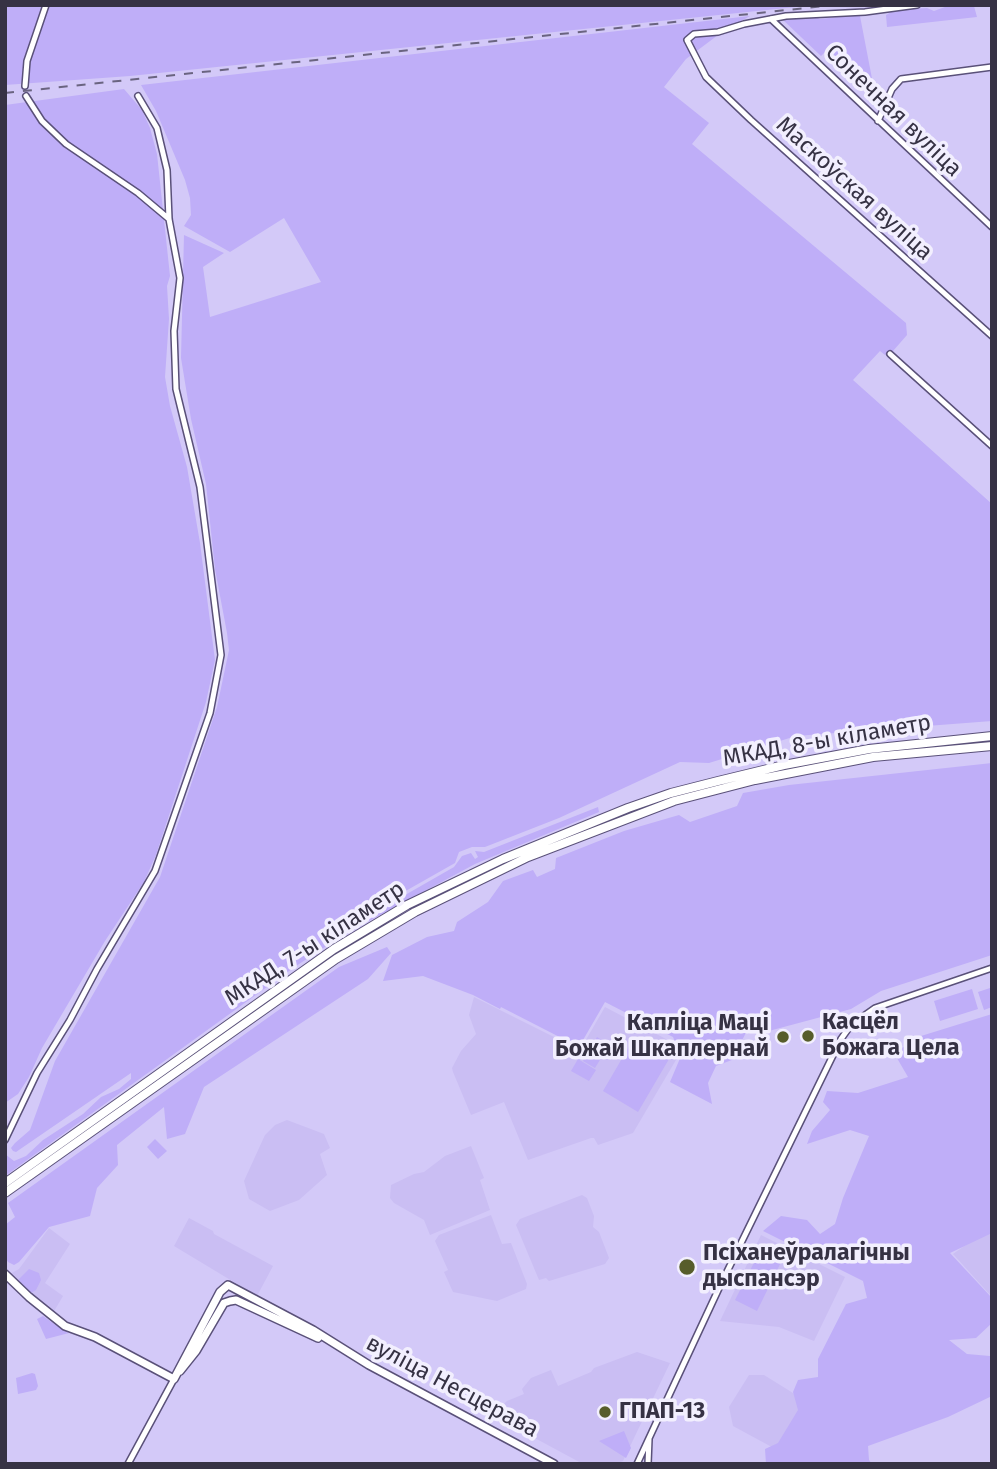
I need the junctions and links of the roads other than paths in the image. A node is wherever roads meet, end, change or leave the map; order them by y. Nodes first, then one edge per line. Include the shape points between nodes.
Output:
1 (46, 5) edge
2 (918, 5) edge
3 (771, 19) junction
4 (992, 67) edge
5 (25, 86) dead end
6 (26, 96) dead end
7 (138, 96) dead end
8 (878, 121) junction
9 (169, 219) junction
10 (992, 227) edge
11 (992, 336) edge
12 (890, 354) dead end
13 (992, 446) edge
14 (992, 736) edge
15 (992, 746) edge
16 (672, 797) junction
17 (992, 968) edge
18 (5, 1140) edge
19 (46, 1159) junction
20 (5, 1182) edge
21 (5, 1193) edge
22 (5, 1268) edge
23 (8, 1276) edge
24 (241, 1292) junction
25 (236, 1300) junction
26 (284, 1314) junction
27 (278, 1322) junction
28 (199, 1339) junction
29 (332, 1344) junction
30 (175, 1376) junction
31 (650, 1436) junction
32 (128, 1464) edge
33 (554, 1464) edge
34 (637, 1464) edge
35 (648, 1464) edge

1 - 5 street via 27,61
2 - 3 street
3 - 8 street, Сонечная вуліца
3 - 11 street, Маскоўская вуліца via 694,34 688,37 689,48 706,77 751,120
4 - 8 street via 901,79
6 - 9 street via 42,121 66,144
7 - 9 street via 164,150
8 - 10 street, Сонечная вуліца
9 - 18 street via 180,278 174,331 176,389 200,487 221,655 211,713 155,871 37,1073
12 - 13 street
14 - 16 highway, МКАД, 8-ы кіламетр via 869,749 784,765
15 - 16 highway, МКАД, 8-ы кіламетр via 861,760
16 - 19 highway, МКАД, 7-ы кіламетр via 536,843 396,912 288,979
17 - 31 street via 875,1008 846,1032
19 - 20 highway
19 - 21 highway
22 - 23 main road
23 - 30 main road via 65,1326
24 - 25 main road via 234,1293
24 - 26 main road
24 - 28 main road via 228,1285 223,1289
25 - 27 main road
25 - 28 main road via 224,1303
26 - 27 main road via 284,1321
26 - 29 main road
27 - 29 main road
28 - 30 main road
29 - 33 main road, вуліца Несцерава
30 - 32 street
31 - 34 street
31 - 35 street

